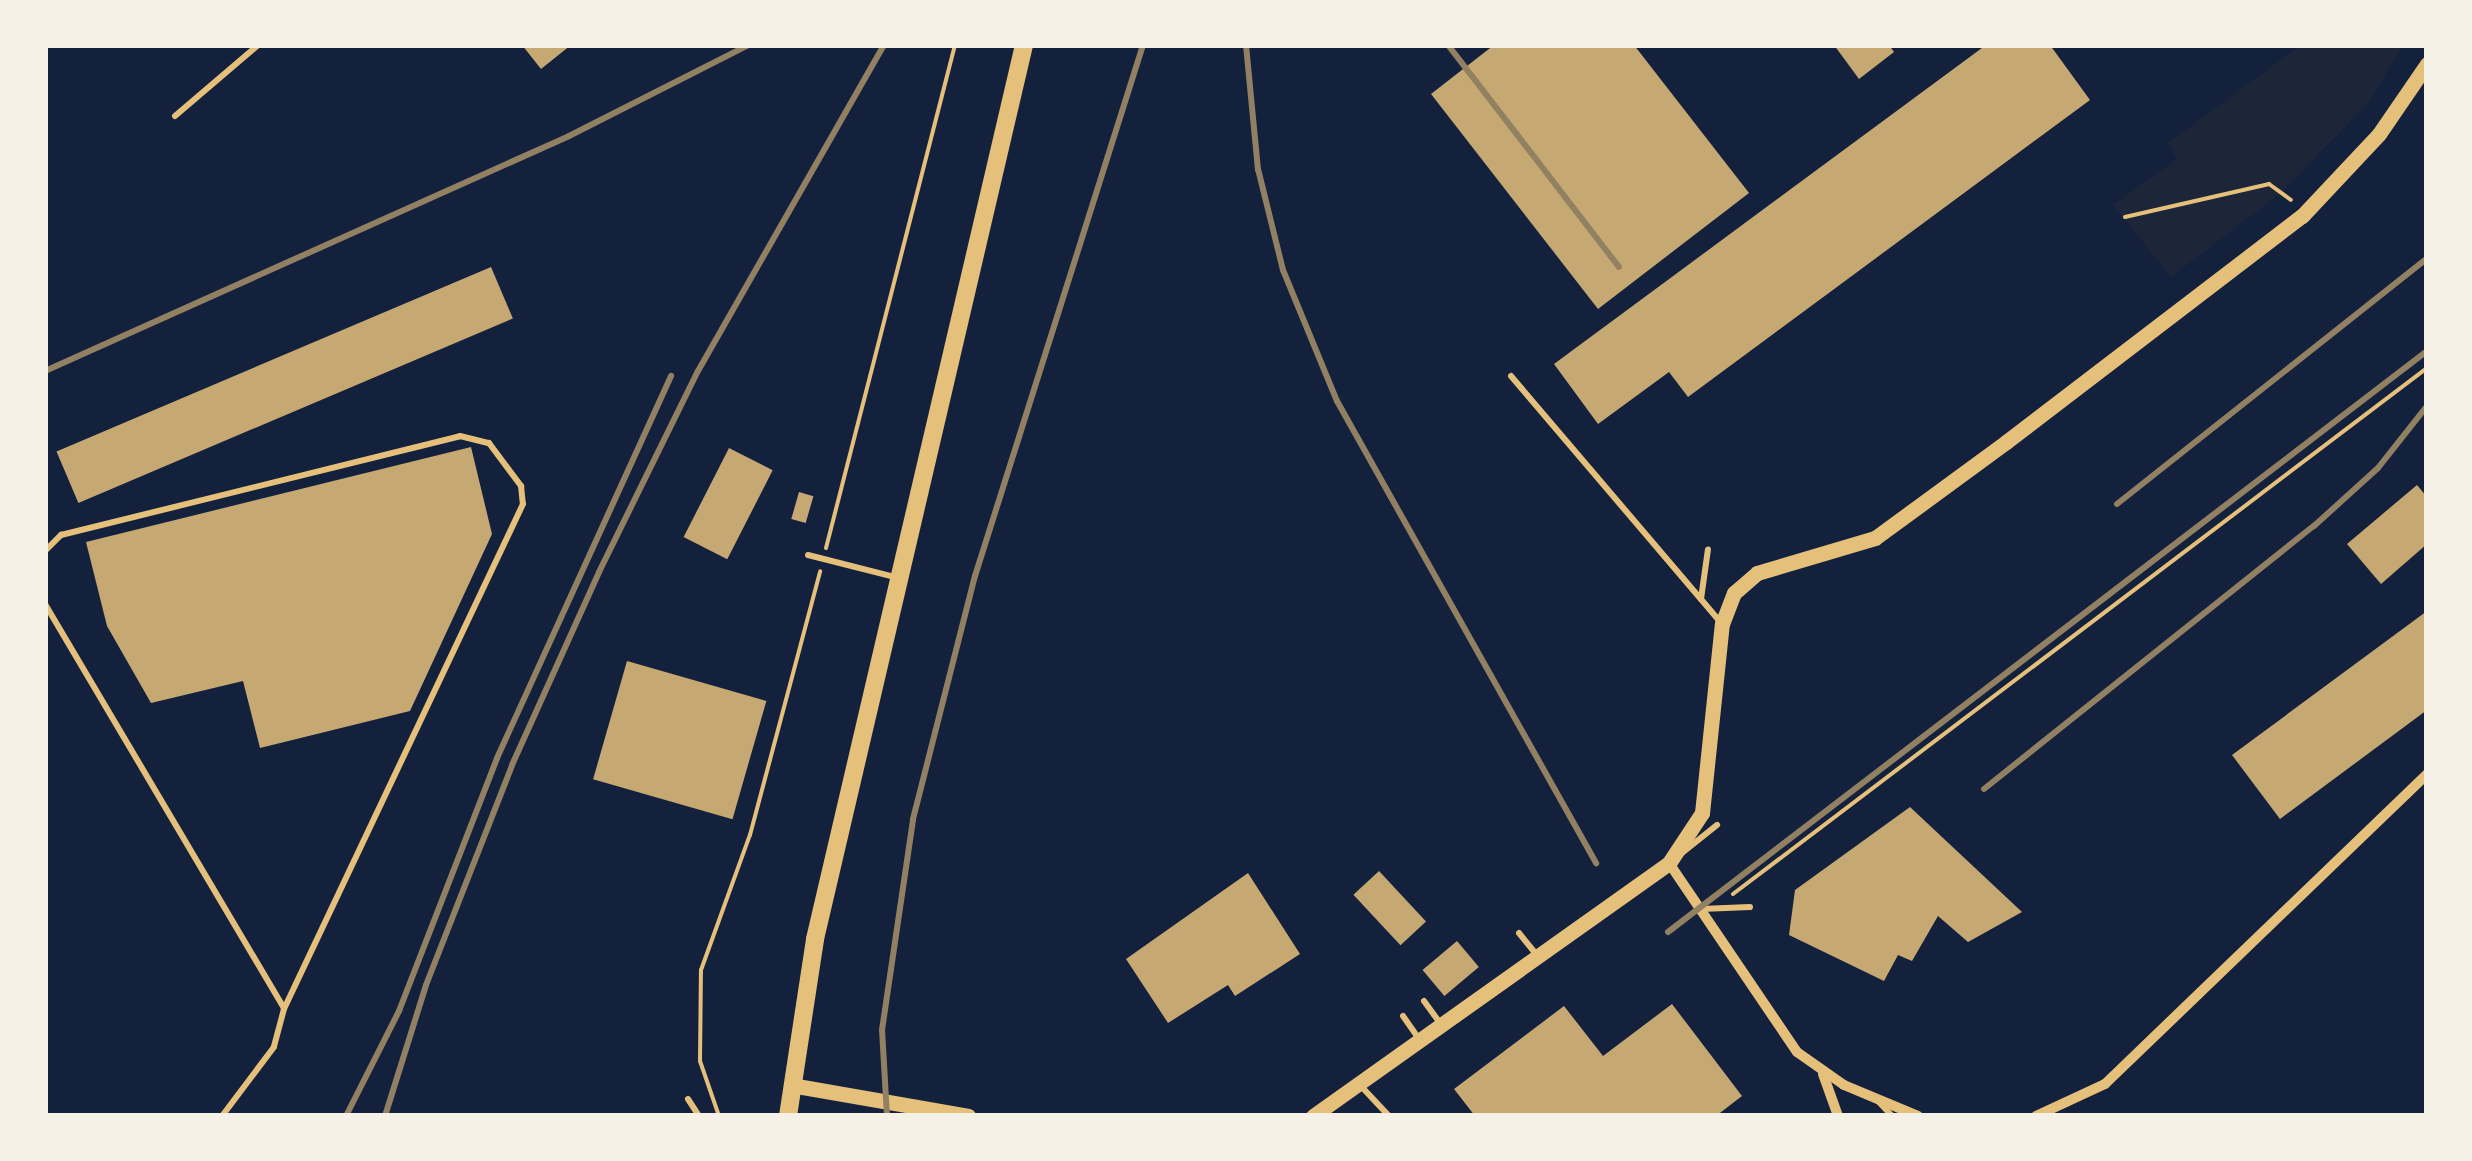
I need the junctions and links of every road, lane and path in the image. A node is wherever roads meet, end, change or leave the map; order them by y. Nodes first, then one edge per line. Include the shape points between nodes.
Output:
1 (258, 45) edge
2 (955, 45) edge
3 (1024, 45) edge
4 (2427, 64) edge
5 (175, 116) dead end
6 (2304, 213) junction
7 (2124, 217) dead end
8 (2427, 368) edge
9 (1511, 376) dead end
10 (1708, 549) dead end
11 (45, 551) edge
12 (808, 555) dead end
13 (823, 558) junction
14 (899, 578) junction
15 (1701, 600) junction
16 (45, 604) edge
17 (1722, 624) junction
18 (2427, 774) edge
19 (1717, 825) dead end
20 (1669, 862) junction
21 (1750, 907) dead end
22 (1713, 909) junction
23 (1698, 910) junction
24 (1519, 932) dead end
25 (1538, 956) junction
26 (1424, 1001) dead end
27 (284, 1009) junction
28 (1403, 1016) dead end
29 (1440, 1024) junction
30 (1419, 1039) junction
31 (1822, 1073) junction
32 (1358, 1084) junction
33 (790, 1085) junction
34 (1875, 1098) junction
35 (688, 1099) dead end
36 (937, 1114) edge
37 (222, 1116) edge
38 (699, 1116) edge
39 (719, 1116) edge
40 (788, 1116) edge
41 (968, 1116) edge
42 (1314, 1116) edge
43 (1389, 1116) edge
44 (1838, 1116) edge
45 (1892, 1116) edge
46 (1918, 1116) edge
47 (2036, 1116) edge

1 - 5 lane
2 - 13 path
3 - 14 main road
4 - 6 street via 2379,134
6 - 7 path via 2269,184
6 - 17 street via 1875,538 1757,574 1734,594
8 - 22 path
9 - 15 lane
10 - 15 lane
11 - 27 lane via 62,534 460,436 489,443 512,469 523,504
12 - 13 lane
13 - 14 lane
13 - 39 path via 750,835 702,970 700,1061
14 - 33 main road via 803,992
15 - 17 lane
16 - 27 lane
17 - 20 street via 1702,813
18 - 47 street via 2104,1084
19 - 20 lane
20 - 23 street
20 - 25 street
21 - 22 lane
22 - 23 lane
23 - 31 street via 1776,1028
24 - 25 lane
25 - 29 street
26 - 29 lane
27 - 37 lane via 274,1047
28 - 30 lane
29 - 30 street
30 - 32 street
31 - 34 street
31 - 44 street
32 - 42 street
32 - 43 lane
33 - 36 street
33 - 40 main road
34 - 45 lane
34 - 46 street
35 - 38 lane
36 - 41 street

